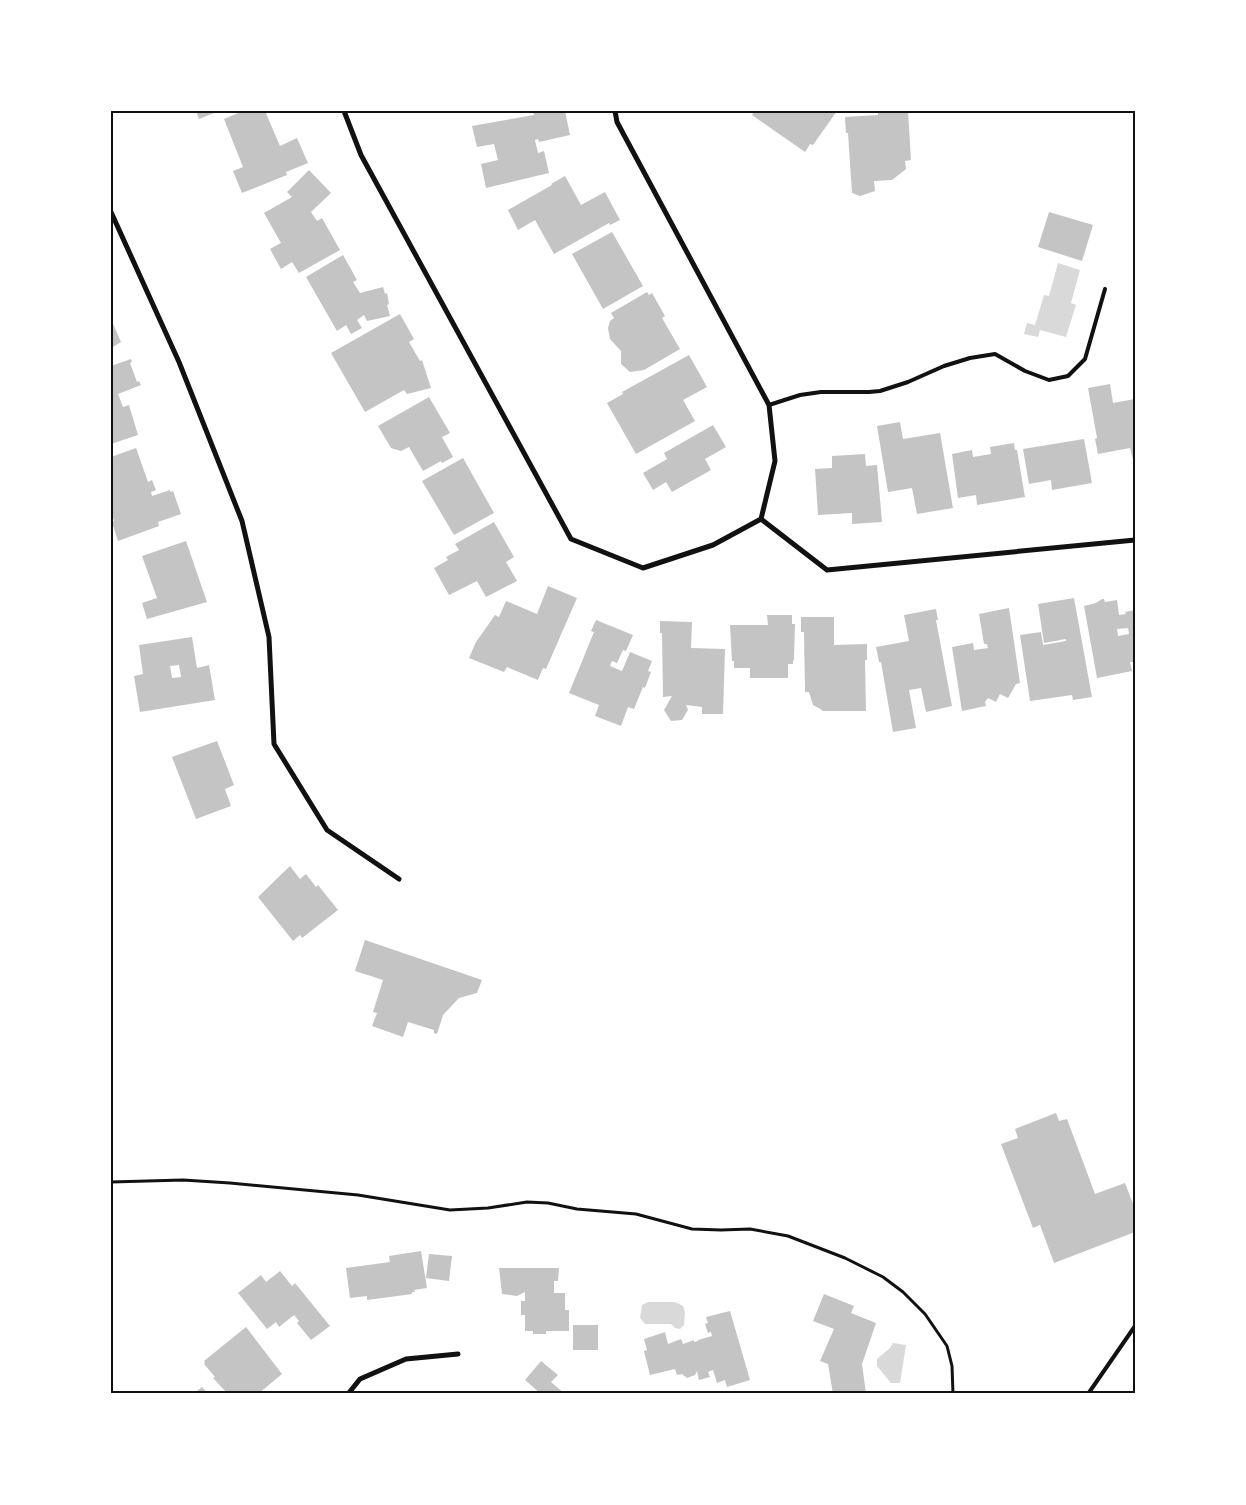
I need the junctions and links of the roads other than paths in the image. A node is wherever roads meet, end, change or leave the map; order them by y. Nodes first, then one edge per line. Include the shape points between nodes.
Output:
1 (344, 111) edge
2 (615, 111) edge
3 (111, 212) edge
4 (1105, 289) dead end
5 (769, 405) junction
6 (761, 519) junction
7 (1135, 540) edge
8 (399, 879) dead end
9 (1135, 1326) edge
10 (458, 1354) dead end
11 (348, 1394) edge
12 (1088, 1394) edge

1 - 6 street via 361,155 571,540 643,568 713,545
2 - 5 street via 617,122
3 - 8 street via 179,362 242,521 269,637 274,744 327,830
4 - 5 lane via 1085,359 1068,376 1049,380 995,354 970,358 880,391 821,392
5 - 6 street via 775,461
6 - 7 street via 827,570
9 - 12 lane
10 - 11 street via 406,1359 360,1380

